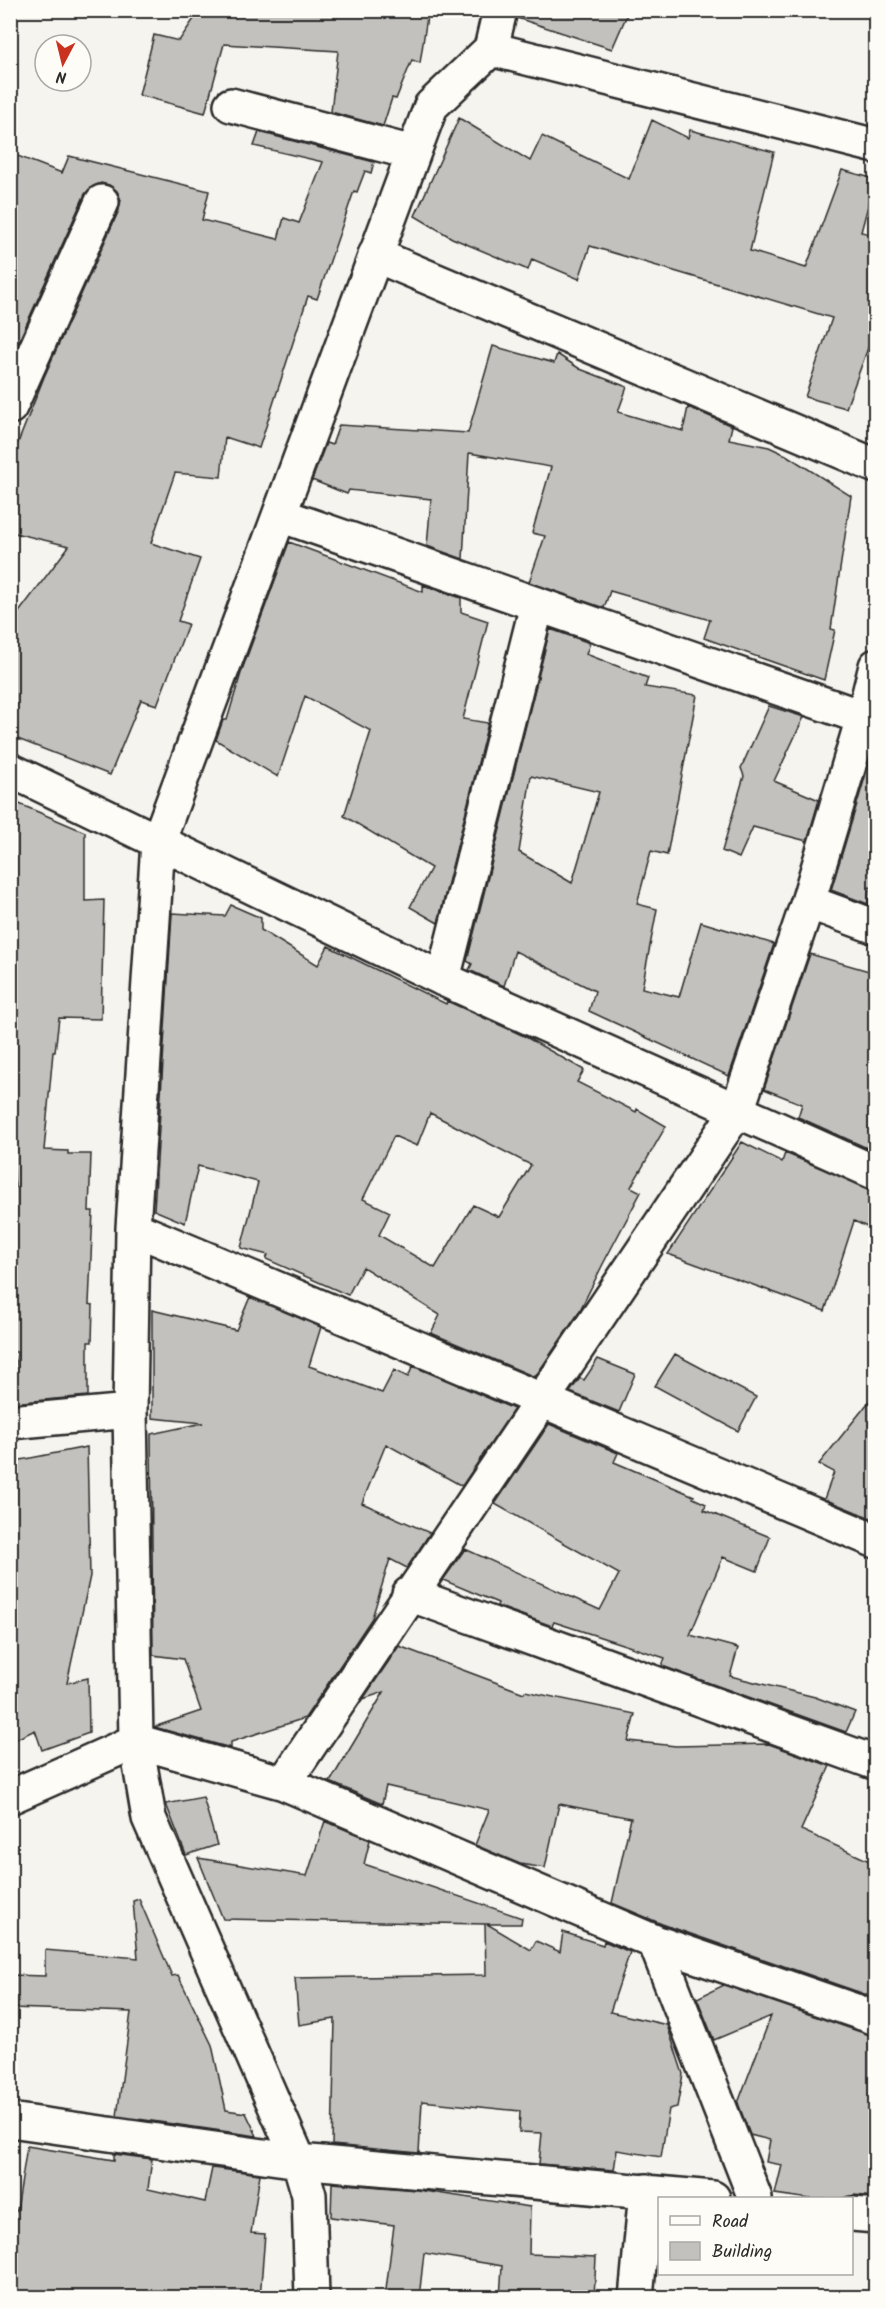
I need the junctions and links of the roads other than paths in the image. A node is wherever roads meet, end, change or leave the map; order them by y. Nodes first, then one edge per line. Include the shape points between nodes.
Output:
1 (500, 10) edge
2 (492, 49) junction
3 (231, 105) dead end
4 (876, 146) edge
5 (414, 153) junction
6 (102, 202) dead end
7 (375, 255) junction
8 (10, 407) edge
9 (876, 466) edge
10 (280, 515) junction
11 (537, 605) junction
12 (876, 666) edge
13 (869, 720) edge
14 (10, 770) edge
15 (158, 842) junction
16 (808, 902) junction
17 (876, 927) edge
18 (443, 979) junction
19 (737, 1111) junction
20 (876, 1173) edge
21 (134, 1228) junction
22 (540, 1401) junction
23 (130, 1411) junction
24 (10, 1422) edge
25 (876, 1541) edge
26 (410, 1594) junction
27 (136, 1741) junction
28 (876, 1763) edge
29 (284, 1783) junction
30 (10, 1797) edge
31 (655, 1942) junction
32 (876, 2018) edge
33 (10, 2120) edge
34 (300, 2161) junction
35 (646, 2191) junction
36 (696, 2197) edge
37 (754, 2197) edge
38 (853, 2214) edge
39 (876, 2216) edge
40 (312, 2298) edge
41 (636, 2298) edge

1 - 2 street
2 - 4 street
2 - 5 street via 431,106
3 - 5 street
5 - 7 street
6 - 8 street
7 - 9 street
7 - 10 street
10 - 11 street
10 - 15 street
11 - 13 street
11 - 18 street
12 - 13 street
13 - 16 street
14 - 15 street
15 - 18 street
15 - 21 street
16 - 17 street
16 - 19 street
18 - 19 street
19 - 20 street
19 - 22 street
21 - 22 street
21 - 23 street
22 - 25 street
22 - 26 street
23 - 24 street
23 - 27 street
26 - 28 street
26 - 29 street
27 - 29 street
27 - 30 street
27 - 34 street via 149,1818
29 - 31 street
31 - 32 street
31 - 37 street
33 - 34 street
34 - 35 street
34 - 40 street via 309,2195
35 - 36 street
35 - 41 street
38 - 39 street

